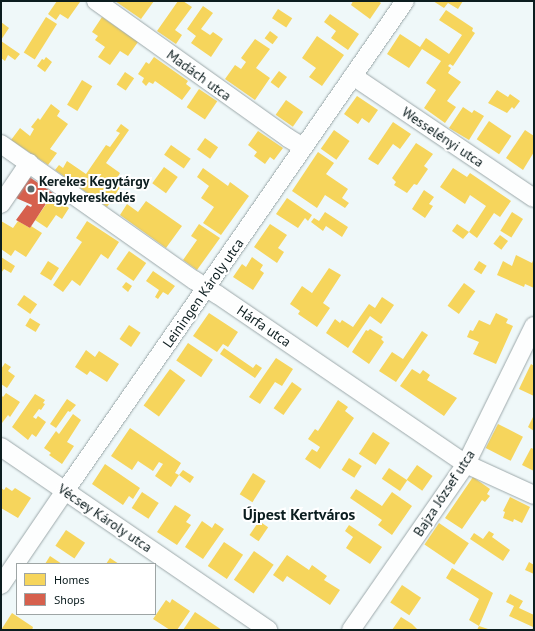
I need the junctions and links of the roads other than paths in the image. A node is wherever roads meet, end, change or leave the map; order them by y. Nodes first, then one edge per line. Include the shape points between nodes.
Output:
1 (96, 1) edge
2 (399, 3) edge
3 (353, 76) junction
4 (1, 144) edge
5 (303, 147) junction
6 (29, 163) junction
7 (534, 198) edge
8 (1, 204) edge
9 (207, 287) junction
10 (534, 326) edge
11 (1, 447) edge
12 (466, 464) junction
13 (64, 491) junction
14 (534, 495) edge
15 (1, 585) edge
16 (268, 630) edge
17 (351, 630) edge

1 - 5 street, Madách utca
2 - 3 street, Leiningen Károly utca
3 - 5 street, Leiningen Károly utca
3 - 7 street, Wesselényi utca
4 - 6 street, Hárfa utca
5 - 9 street, Leiningen Károly utca
6 - 8 street
6 - 9 street, Hárfa utca
9 - 12 street, Hárfa utca
9 - 13 street, Leiningen Károly utca
10 - 12 street, Bajza József utca
11 - 13 street, Vécsey Károly utca
12 - 14 street, Hárfa utca
12 - 17 street, Bajza József utca
13 - 15 street, Leiningen Károly utca
13 - 16 street, Vécsey Károly utca

